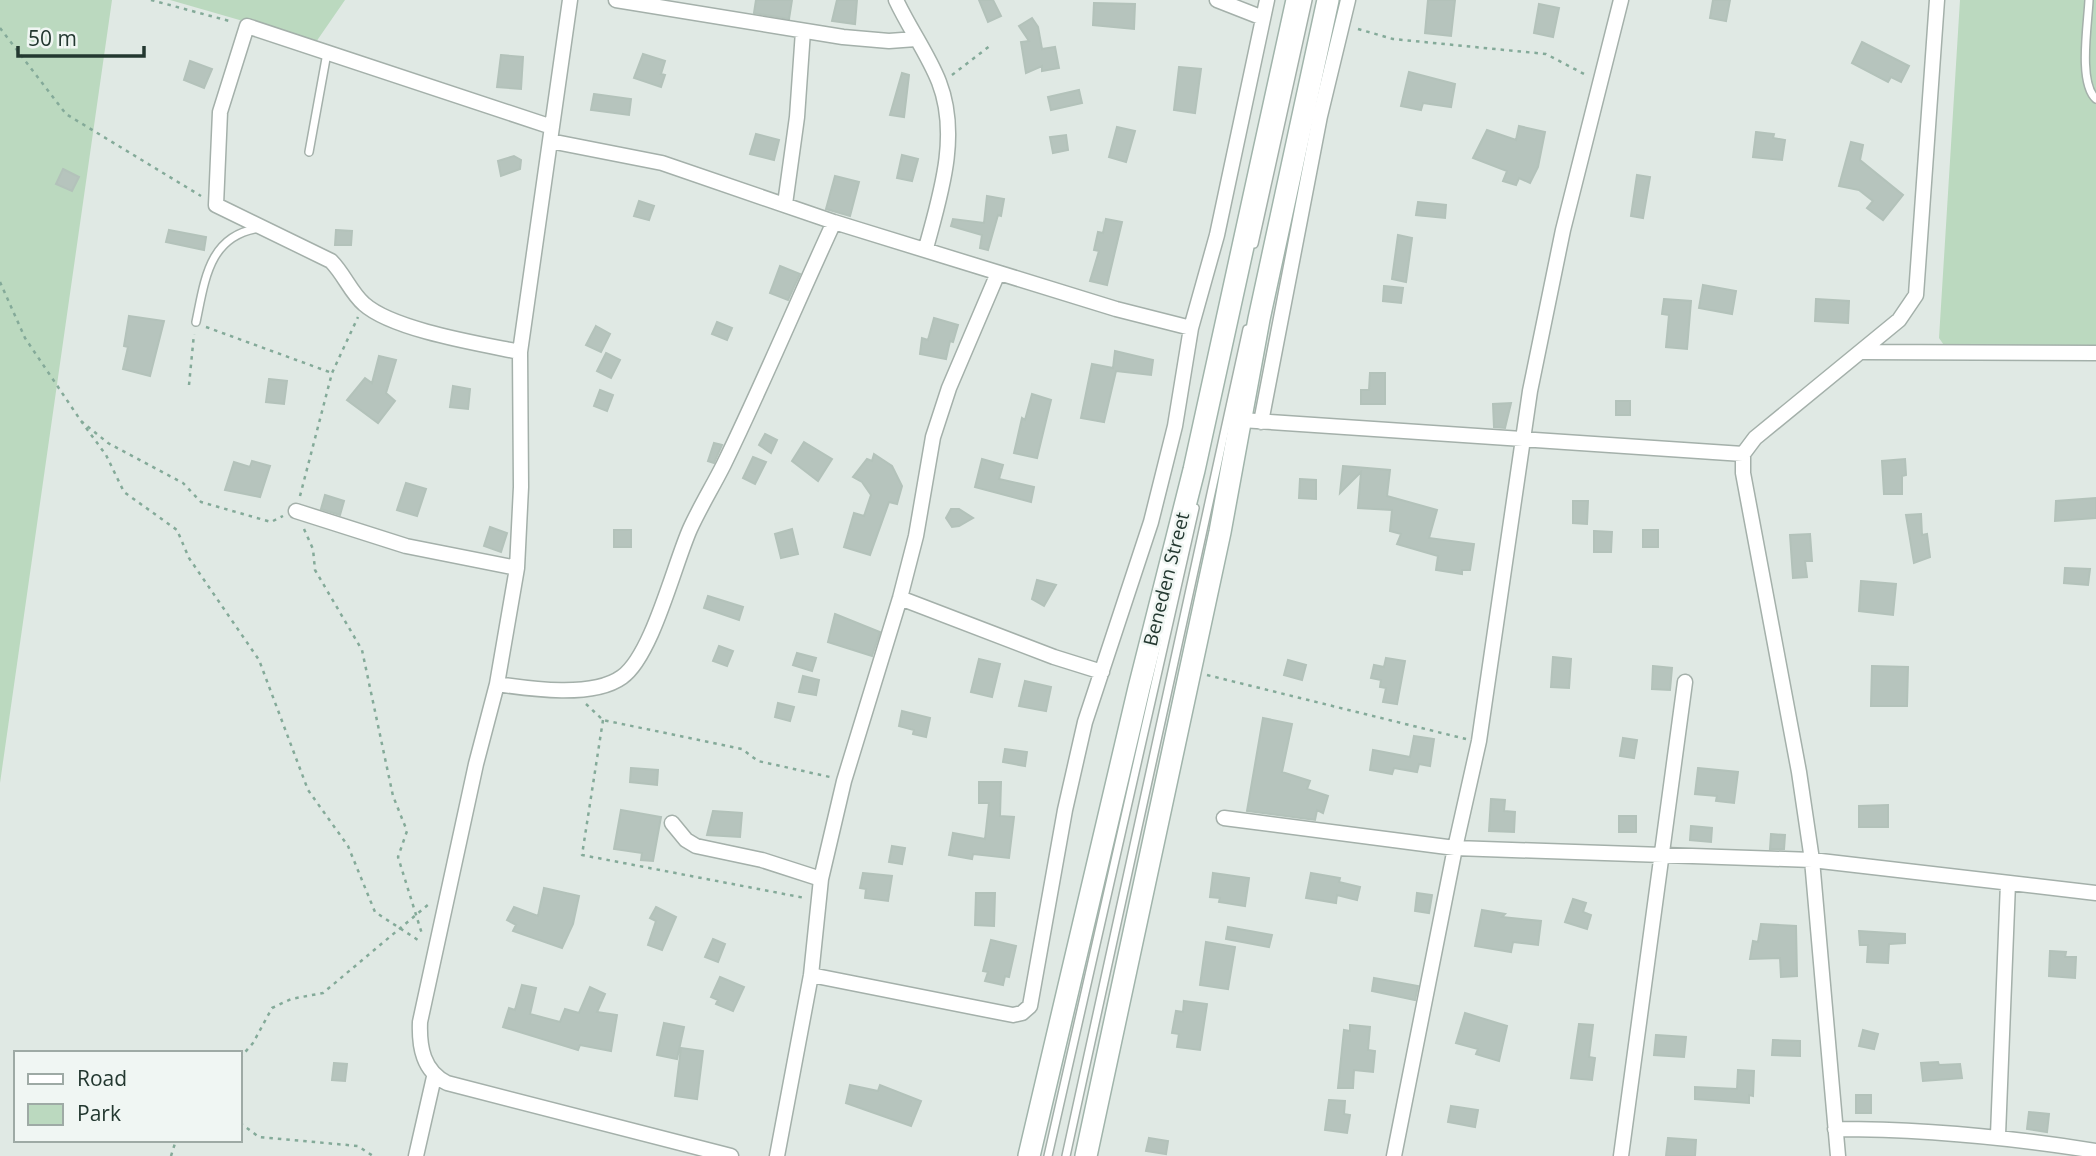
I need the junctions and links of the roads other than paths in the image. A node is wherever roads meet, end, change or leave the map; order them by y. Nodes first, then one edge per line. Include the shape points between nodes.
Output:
1 (570, 0) edge
2 (616, 0) edge
3 (896, 0) edge
4 (1217, 0) edge
5 (1267, 0) edge
6 (1297, 0) edge
7 (1308, 0) edge
8 (1319, 0) edge
9 (1328, 0) edge
10 (1348, 0) edge
11 (1621, 0) edge
12 (1937, 0) edge
13 (2089, 0) edge
14 (1263, 18) junction
15 (803, 31) junction
16 (916, 39) junction
17 (327, 52) junction
18 (2096, 99) edge
19 (551, 134) junction
20 (309, 152) dead end
21 (785, 204) junction
22 (834, 222) junction
23 (260, 228) junction
24 (926, 248) junction
25 (1253, 249) dead end
26 (998, 273) junction
27 (195, 322) road end
28 (1191, 328) junction
29 (520, 352) junction
30 (1864, 352) junction
31 (2096, 354) edge
32 (1251, 421) junction
33 (1214, 425) dead end
34 (1524, 439) junction
35 (1743, 454) junction
36 (296, 511) road end
37 (517, 568) junction
38 (900, 598) junction
39 (1102, 672) junction
40 (1685, 682) dead end
41 (497, 684) junction
42 (1224, 818) dead end
43 (672, 823) dead end
44 (1455, 848) junction
45 (1660, 853) junction
46 (1812, 860) junction
47 (821, 879) junction
48 (2008, 883) junction
49 (2096, 892) edge
50 (811, 975) junction
51 (434, 1077) junction
52 (1835, 1129) junction
53 (1997, 1135) junction
54 (2096, 1151) edge
55 (416, 1156) edge
56 (730, 1156) edge
57 (777, 1156) edge
58 (1029, 1156) edge
59 (1048, 1156) edge
60 (1066, 1156) edge
61 (1086, 1156) edge
62 (1394, 1156) edge
63 (1621, 1156) edge
64 (1838, 1156) edge

1 - 19 street
2 - 15 street
3 - 16 street
4 - 14 street
5 - 14 street
6 - 58 main road, Beneden Street via 1194,470
7 - 25 lane
8 - 60 lane
9 - 32 main road via 1259,319
10 - 32 street
11 - 34 street via 1563,230
12 - 30 street via 1918,286 1908,309
13 - 18 lane via 2085,72
14 - 28 street via 1217,235
15 - 16 street via 878,41
15 - 21 street
16 - 24 street via 940,84 948,142 943,186
17 - 19 street
17 - 20 lane
17 - 23 street via 247,26 220,112 216,205
19 - 21 street via 662,163
19 - 29 street
21 - 22 street
22 - 24 street
22 - 41 street via 689,531 634,666 617,681 572,689
23 - 27 lane via 233,235 218,250
23 - 29 street via 331,261 365,304 428,332
24 - 26 street
26 - 28 street
26 - 38 street via 933,437
28 - 39 street via 1175,426 1151,522
29 - 37 street
30 - 31 street
30 - 35 street via 1755,438
32 - 34 street
32 - 61 main road via 1190,671
33 - 59 lane
34 - 35 street
34 - 44 street via 1479,741
35 - 46 street
36 - 37 street via 406,546
37 - 41 street
38 - 39 street
38 - 47 street via 844,780
39 - 50 street via 1065,810 1030,1006 1013,1015
40 - 45 street
41 - 51 street via 420,1021 419,1043
42 - 44 street
43 - 47 street via 695,846
44 - 45 street
44 - 62 street
45 - 46 street
45 - 63 street
46 - 48 street
46 - 52 street
47 - 50 street
48 - 49 street
48 - 53 street
50 - 57 street
51 - 55 street
51 - 56 street
52 - 53 street
52 - 64 street
53 - 54 street

